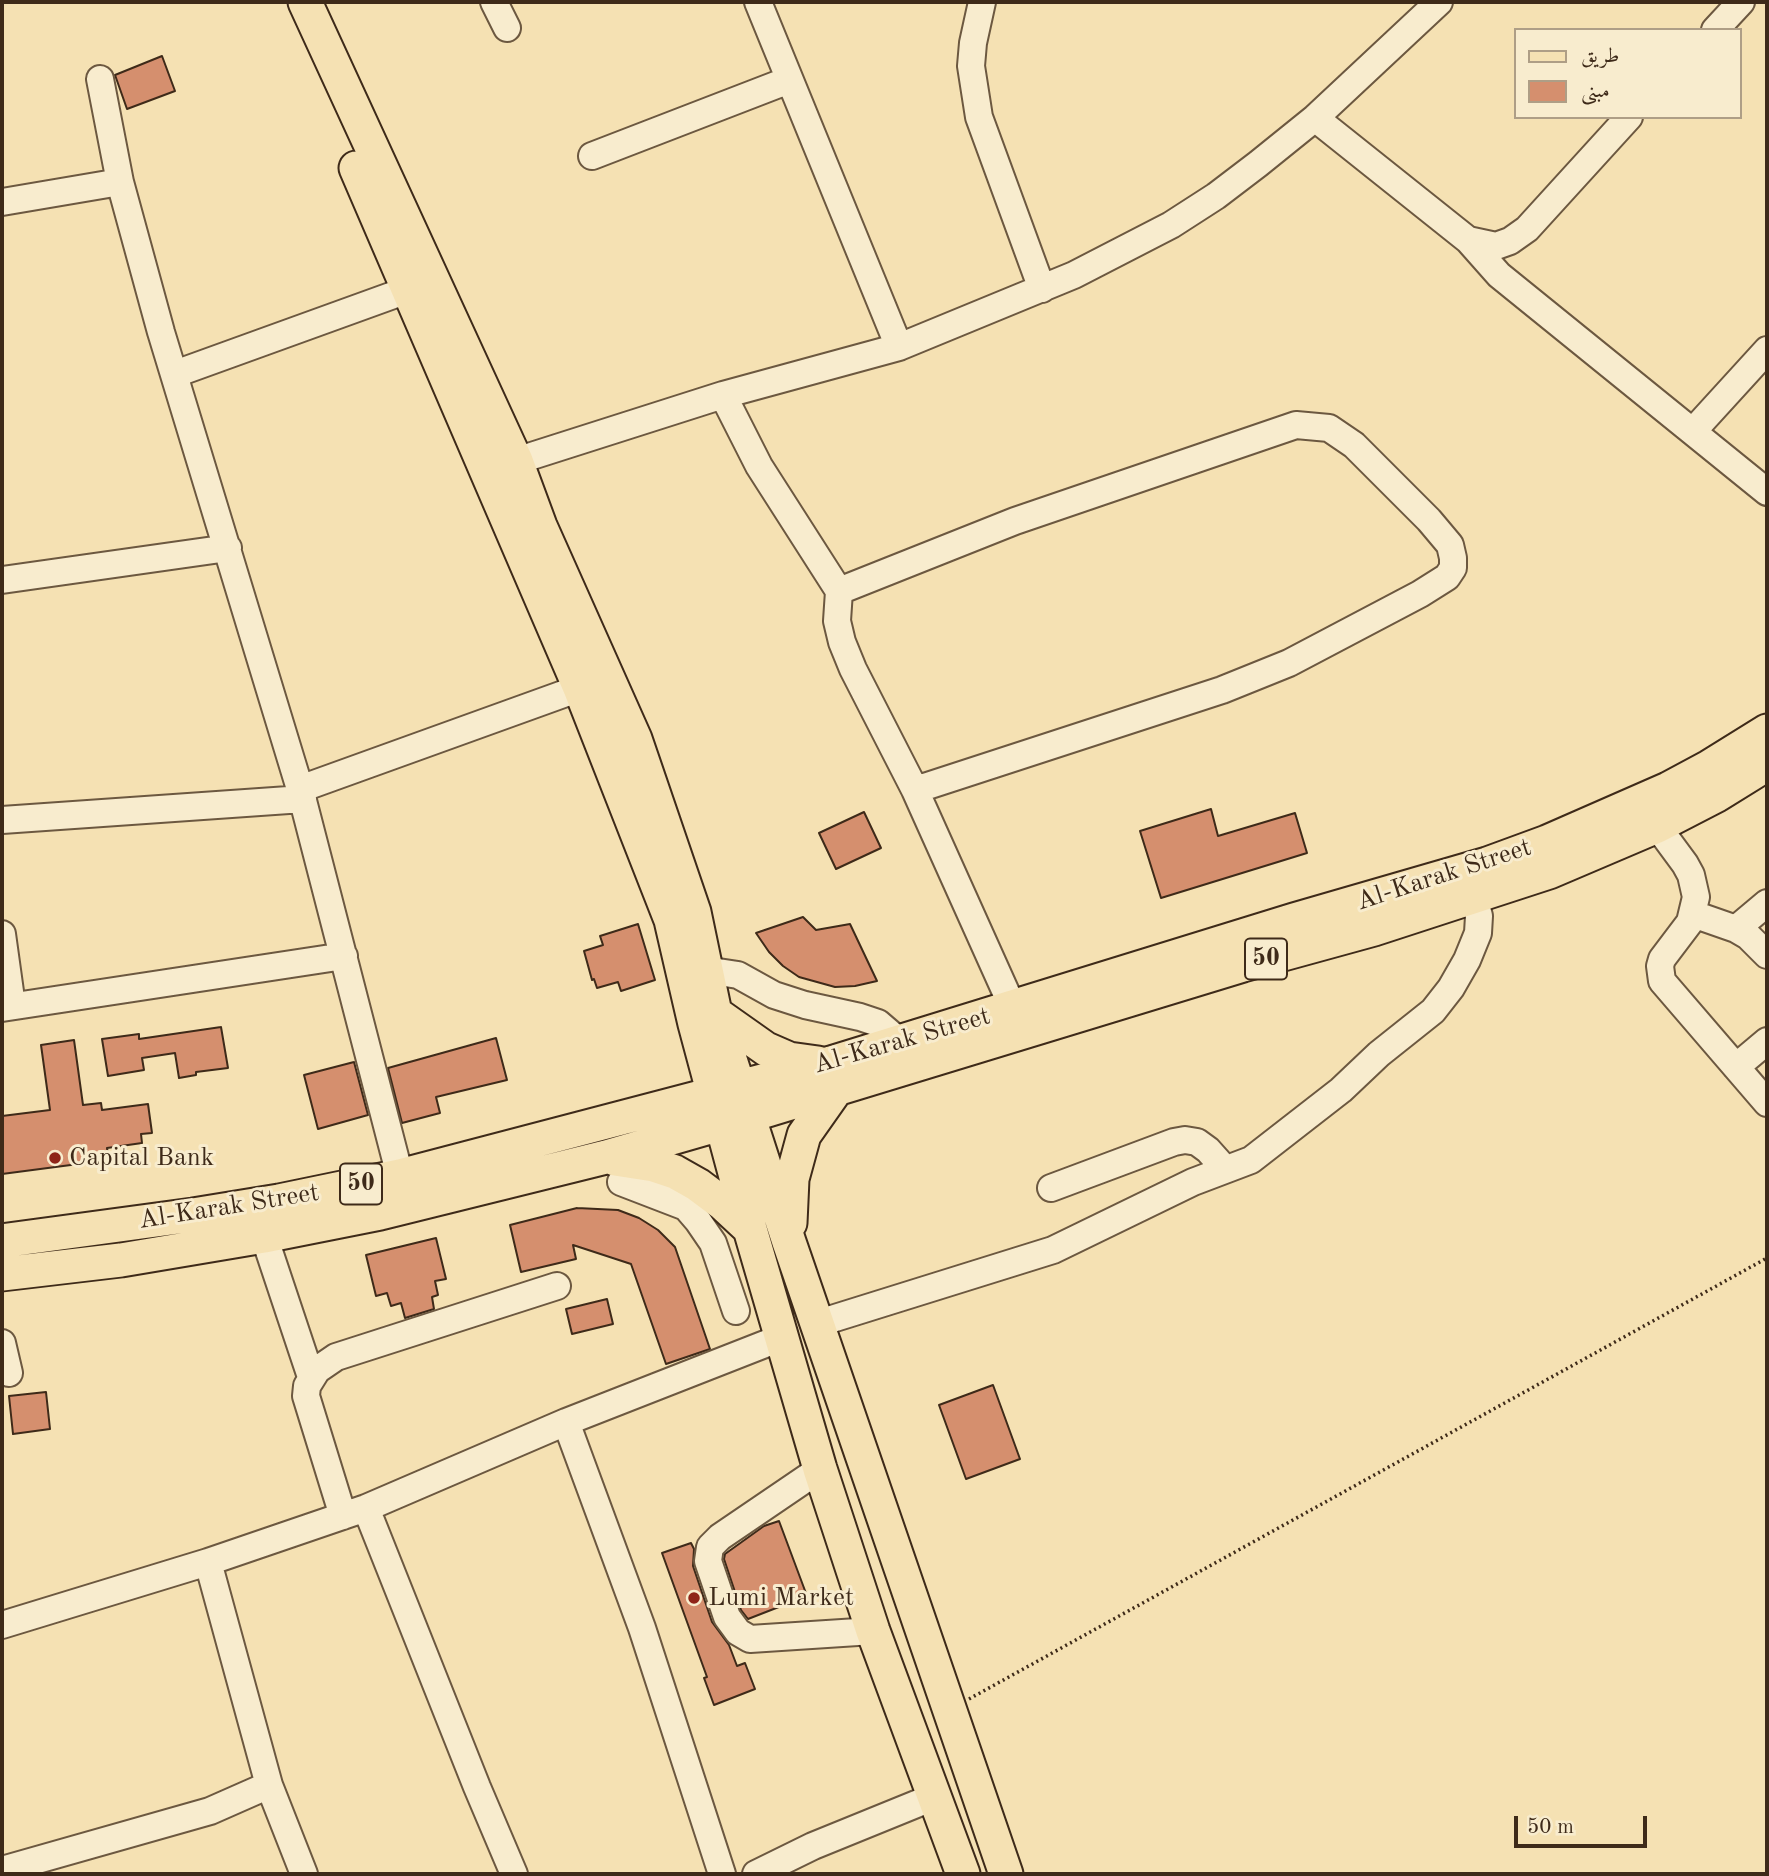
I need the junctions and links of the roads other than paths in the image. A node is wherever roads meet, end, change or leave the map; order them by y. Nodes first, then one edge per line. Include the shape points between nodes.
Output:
1 (281, 2) edge
2 (305, 2) edge
3 (494, 2) edge
4 (758, 2) edge
5 (982, 2) edge
6 (1439, 2) edge
7 (1741, 2) edge
8 (507, 27) dead end
9 (1717, 28) edge
10 (100, 79) dead end
11 (789, 80) junction
12 (1315, 118) junction
13 (1627, 119) edge
14 (592, 156) dead end
15 (120, 182) junction
16 (2, 202) edge
17 (1468, 240) junction
18 (410, 289) junction
19 (1042, 289) junction
20 (899, 347) junction
21 (1767, 350) edge
22 (175, 374) junction
23 (723, 395) junction
24 (1693, 430) junction
25 (516, 461) junction
26 (1767, 492) edge
27 (228, 548) junction
28 (2, 580) edge
29 (839, 591) junction
30 (580, 688) junction
31 (1767, 731) edge
32 (1767, 764) edge
33 (915, 790) junction
34 (302, 794) junction
35 (2, 820) edge
36 (1657, 826) junction
37 (1474, 898) junction
38 (1767, 903) edge
39 (1693, 914) junction
40 (1370, 915) junction
41 (1737, 929) junction
42 (2, 934) edge
43 (1767, 955) edge
44 (344, 956) junction
45 (705, 970) junction
46 (7, 1007) edge
47 (1013, 1008) junction
48 (705, 1019) junction
49 (899, 1041) junction
50 (1767, 1041) edge
51 (1736, 1067) junction
52 (833, 1077) junction
53 (1767, 1103) edge
54 (730, 1105) junction
55 (659, 1107) junction
56 (1225, 1169) junction
57 (614, 1170) junction
58 (400, 1176) junction
59 (1051, 1188) dead end
60 (692, 1196) junction
61 (750, 1229) junction
62 (264, 1237) junction
63 (2, 1241) edge
64 (789, 1242) junction
65 (2, 1274) edge
66 (557, 1286) dead end
67 (736, 1311) dead end
68 (819, 1323) junction
69 (783, 1337) junction
70 (2, 1343) edge
71 (9, 1373) dead end
72 (311, 1377) junction
73 (566, 1422) junction
74 (820, 1469) junction
75 (355, 1512) junction
76 (208, 1562) junction
77 (2, 1625) edge
78 (873, 1631) junction
79 (269, 1785) junction
80 (936, 1796) junction
81 (2, 1870) edge
82 (304, 1874) edge
83 (514, 1874) edge
84 (723, 1874) edge
85 (756, 1874) edge
86 (963, 1874) edge
87 (1006, 1874) edge

1 - 18 main road
2 - 25 main road
3 - 8 street
4 - 11 street
5 - 19 street via 971,66 979,117
6 - 12 street
7 - 9 street
10 - 15 street
11 - 14 street
11 - 20 street
12 - 17 street
12 - 19 street via 1216,196 1171,225
13 - 17 street via 1527,229 1496,246
15 - 16 street
15 - 22 street
17 - 24 street via 1499,275
18 - 22 street
18 - 30 main road
19 - 20 street
20 - 23 street
21 - 24 street
22 - 27 street
23 - 25 street
23 - 29 street via 759,466
24 - 26 street
25 - 45 main road via 540,526 635,739 694,912
27 - 28 street
27 - 34 street
29 - 33 street via 837,621 842,642
29 - 33 street via 1015,521 1296,425 1329,428 1354,445 1450,545 1453,568 1447,578 1289,663 1222,690
30 - 34 street
30 - 48 main road
31 - 40 main road, Al-Karak Street / 50 via 1678,784 1603,819
32 - 36 main road, Al-Karak Street / 50
33 - 47 street
34 - 35 street
34 - 44 street
36 - 37 main road, Al-Karak Street / 50
36 - 39 street via 1691,875 1696,897
37 - 40 main road, Al-Karak Street / 50
37 - 56 street via 1478,933 1451,988 1433,1011 1251,1160
38 - 41 street
39 - 41 street
39 - 51 street via 1664,955 1660,974 1666,987
40 - 47 main road, Al-Karak Street / 50 via 1281,924
40 - 52 main road, Al-Karak Street / 50 via 1243,965
41 - 43 street
42 - 46 street
44 - 46 street
44 - 58 street
45 - 48 main road
45 - 49 street via 738,975 774,995 878,1023
47 - 49 main road, Al-Karak Street / 50
48 - 52 main road
48 - 54 main road
48 - 55 main road via 687,1069
49 - 52 main road, Al-Karak Street / 50
50 - 51 street
51 - 53 street
52 - 54 main road, Al-Karak Street / 50
52 - 64 main road via 797,1154
54 - 55 main road, Al-Karak Street / 50
54 - 57 main road, Al-Karak Street / 50
54 - 61 main road
54 - 64 main road
55 - 58 main road, Al-Karak Street / 50
56 - 59 street via 1197,1142 1185,1140
56 - 68 street via 1053,1250
57 - 60 main road via 654,1165 675,1172
57 - 62 main road, Al-Karak Street / 50
58 - 63 main road, Al-Karak Street / 50 via 205,1213
60 - 61 main road via 722,1203
60 - 67 street
61 - 69 main road
62 - 65 main road, Al-Karak Street / 50
62 - 72 street
64 - 68 main road
66 - 72 street via 337,1357
68 - 87 main road
69 - 73 street
69 - 74 main road
70 - 71 street
72 - 75 street via 306,1396
73 - 75 street
73 - 84 street via 642,1628
74 - 78 main road
74 - 78 street via 720,1537 710,1547 708,1561 727,1617 750,1639
75 - 76 street
75 - 83 street
76 - 77 street
76 - 79 street
78 - 80 main road
79 - 81 street via 210,1811
79 - 82 street
80 - 85 street
80 - 86 main road

